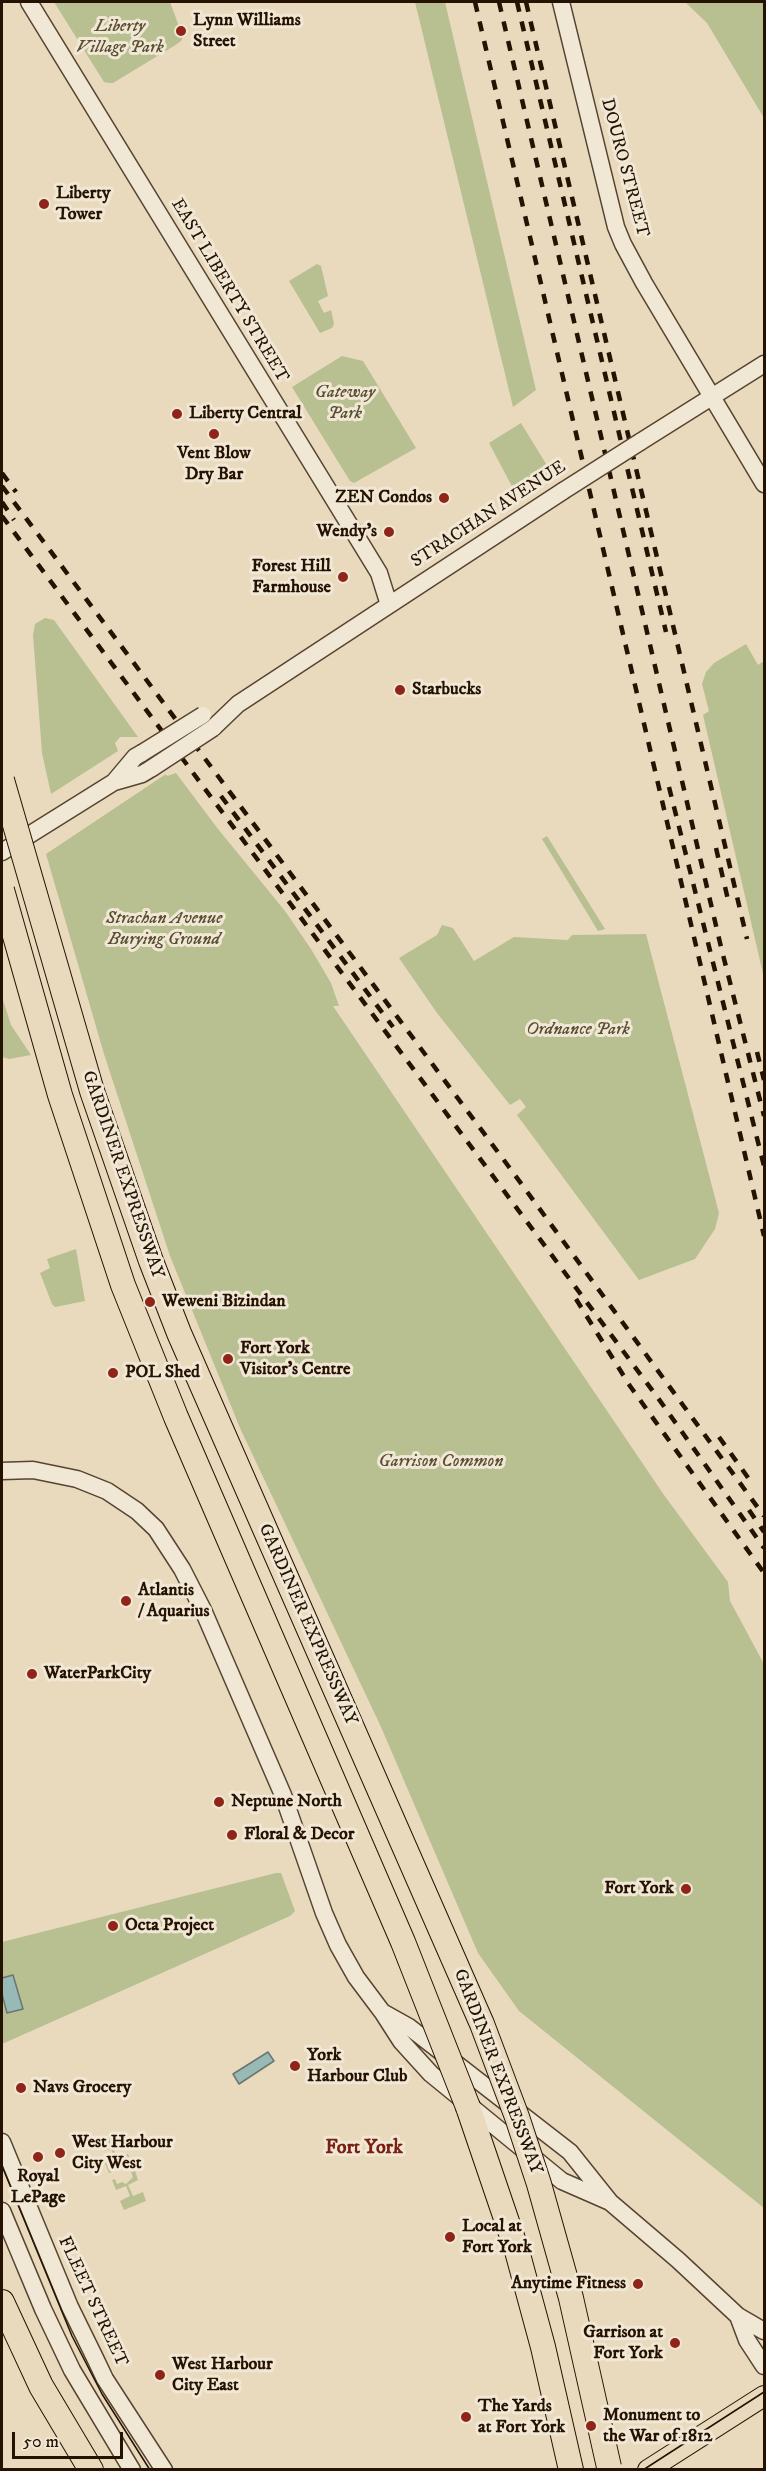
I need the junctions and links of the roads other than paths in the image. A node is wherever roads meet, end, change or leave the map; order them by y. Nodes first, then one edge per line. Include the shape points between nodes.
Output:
1 (29, 2) edge
2 (561, 2) edge
3 (765, 364) edge
4 (712, 396) junction
5 (765, 484) edge
6 (389, 605) junction
7 (208, 721) junction
8 (2, 780) edge
9 (114, 782) junction
10 (2, 852) edge
11 (2, 890) edge
12 (2, 1470) edge
13 (383, 2013) junction
14 (2, 2142) edge
15 (610, 2202) junction
16 (2, 2211) edge
17 (2, 2302) edge
18 (738, 2316) junction
19 (765, 2331) edge
20 (765, 2366) edge
21 (765, 2396) edge
22 (91, 2469) edge
23 (132, 2469) edge
24 (164, 2469) edge
25 (571, 2469) edge
26 (609, 2469) edge
27 (648, 2469) edge

1 - 6 street, EAST LIBERTY STREET via 379,573
2 - 4 street, DOURO STREET via 616,227 644,284
3 - 4 street, STRACHAN AVENUE
4 - 5 street, DOURO STREET
4 - 6 street, STRACHAN AVENUE, bridge
6 - 7 street, STRACHAN AVENUE
7 - 9 street, STRACHAN AVENUE, bridge via 152,768
7 - 9 street, STRACHAN AVENUE, bridge via 135,757
8 - 26 highway, GARDINER EXPRESSWAY, bridge via 92,1091 151,1262 482,2024 517,2117 571,2298
9 - 10 street, STRACHAN AVENUE
11 - 25 highway, GARDINER EXPRESSWAY, bridge via 60,1095 123,1285 403,1942 482,2144 517,2251
12 - 13 street via 51,1473 97,1486 137,1511 169,1547 183,1569 274,1773 338,1945
13 - 15 street via 409,2027 570,2152
13 - 15 street via 401,2042 431,2074 561,2181
14 - 24 street, FLEET STREET via 70,2307 105,2379
15 - 18 street
16 - 23 street via 72,2370
17 - 22 highway via 41,2386
18 - 19 street
18 - 20 street via 747,2340
21 - 27 main road

